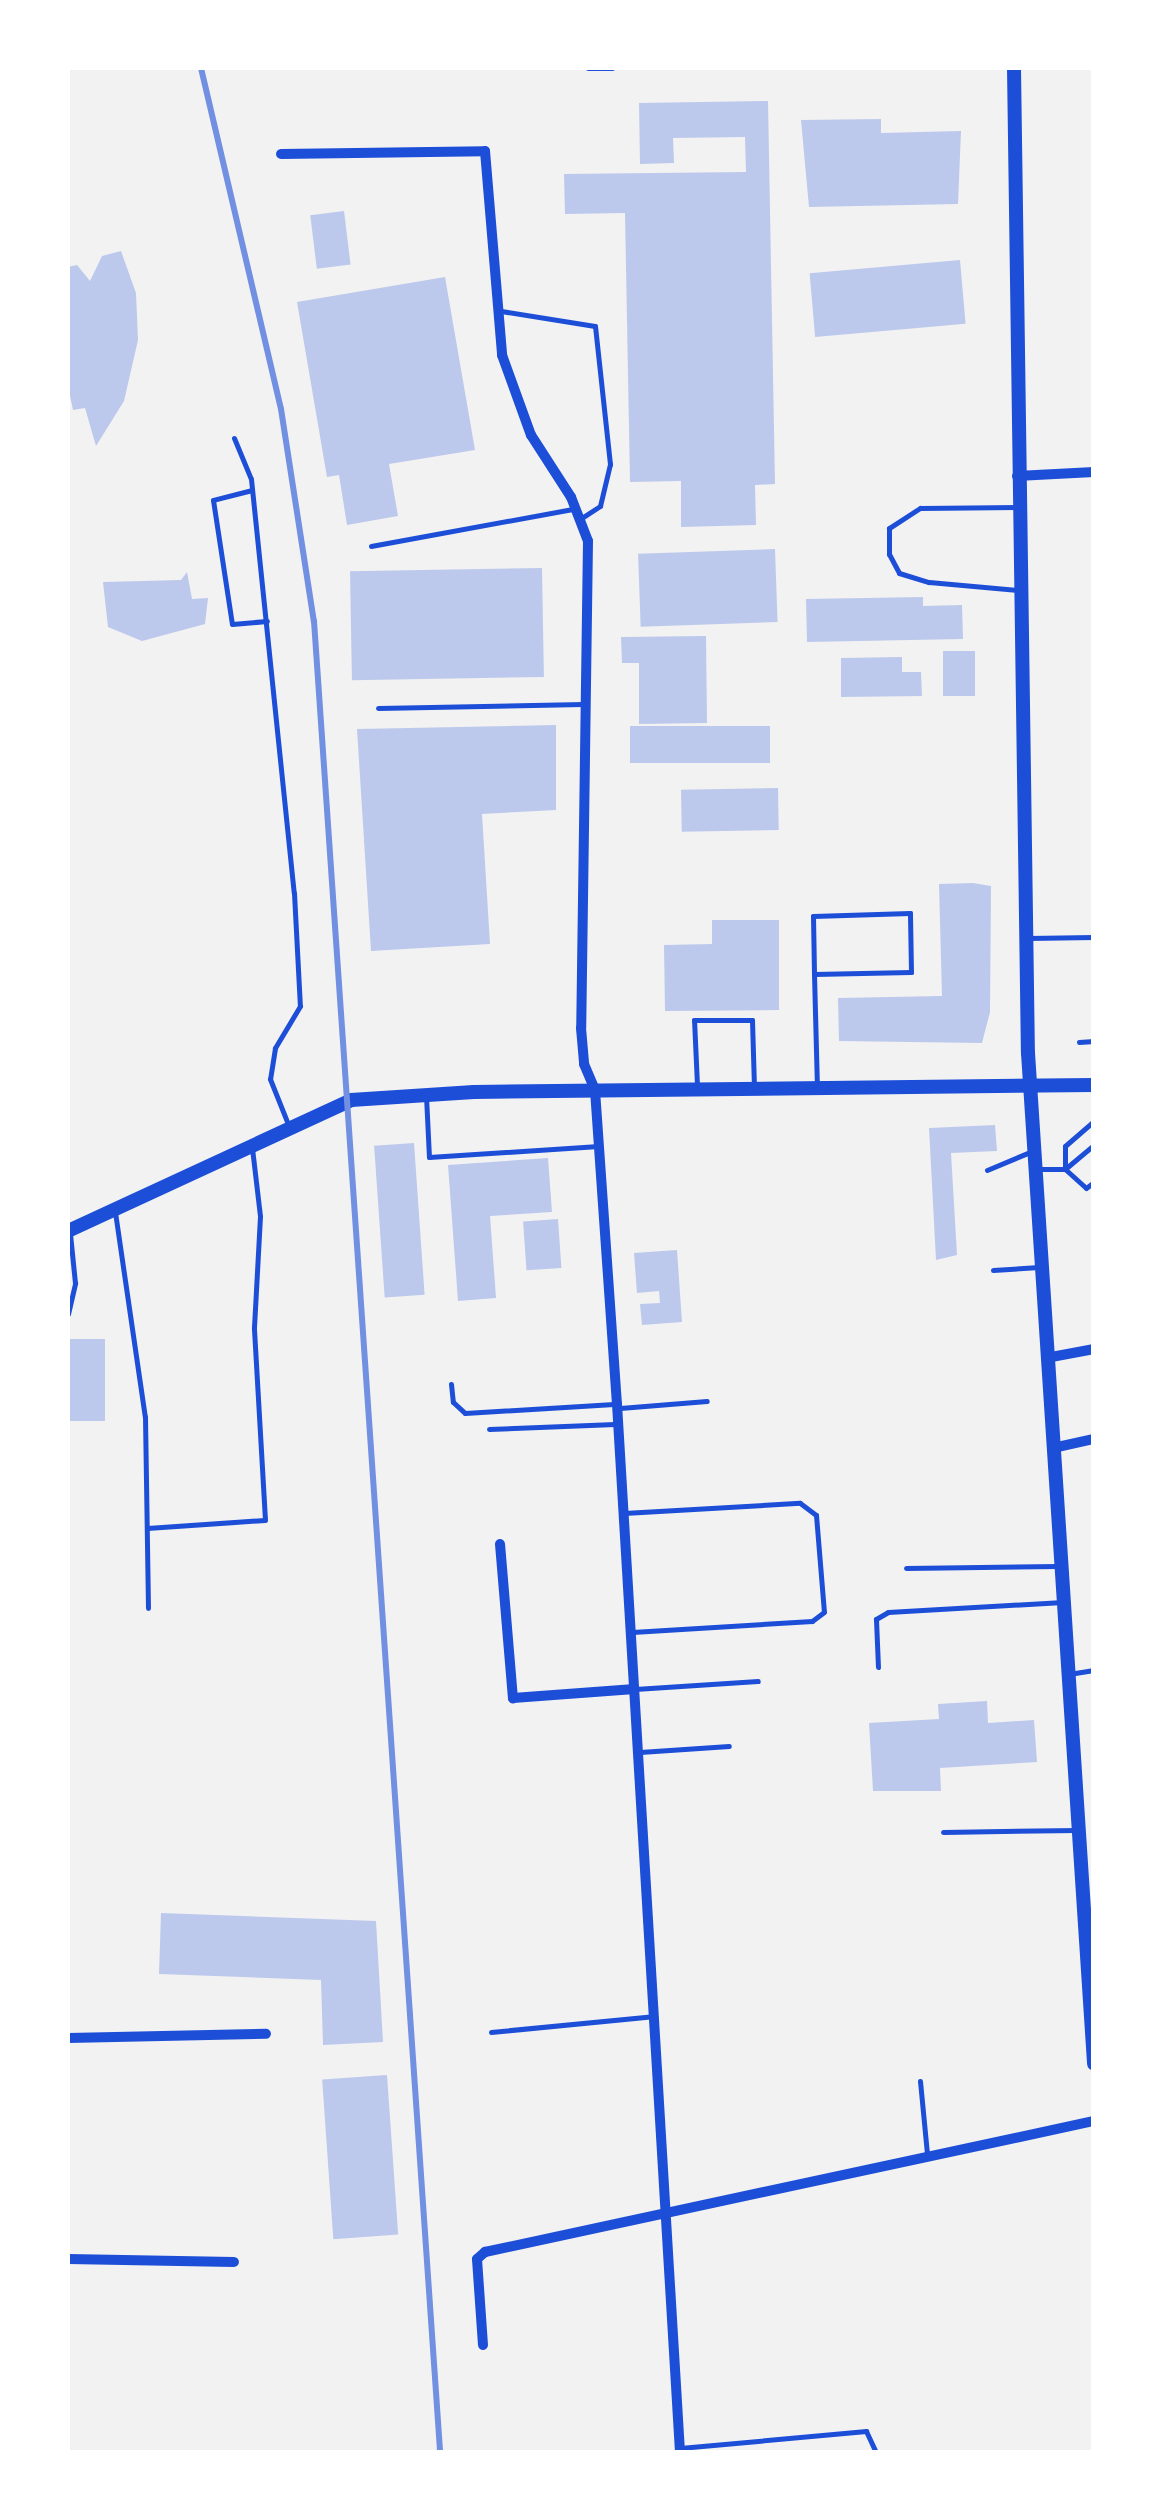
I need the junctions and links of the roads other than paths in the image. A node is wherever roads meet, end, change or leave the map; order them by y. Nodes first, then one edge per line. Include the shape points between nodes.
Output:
1 (588, 68) edge
2 (612, 68) edge
3 (1014, 68) edge
4 (281, 154) dead end
5 (498, 310) junction
6 (234, 438) dead end
7 (1094, 472) edge
8 (1018, 476) junction
9 (252, 490) junction
10 (1018, 507) junction
11 (578, 514) junction
12 (371, 546) dead end
13 (1019, 590) junction
14 (267, 621) junction
15 (586, 704) junction
16 (378, 708) dead end
17 (1094, 937) edge
18 (1025, 938) junction
19 (814, 974) junction
20 (1079, 1042) dead end
21 (1094, 1042) edge
22 (1094, 1085) edge
23 (1030, 1087) junction
24 (817, 1088) junction
25 (697, 1089) junction
26 (754, 1089) junction
27 (595, 1090) junction
28 (426, 1095) junction
29 (1094, 1122) edge
30 (290, 1126) junction
31 (1094, 1145) edge
32 (252, 1146) junction
33 (599, 1146) junction
34 (1033, 1151) junction
35 (1034, 1168) junction
36 (1065, 1168) junction
37 (987, 1170) dead end
38 (1094, 1182) edge
39 (116, 1212) junction
40 (68, 1231) edge
41 (1040, 1267) junction
42 (992, 1270) dead end
43 (68, 1314) edge
44 (1094, 1349) edge
45 (1046, 1358) junction
46 (451, 1384) dead end
47 (707, 1401) dead end
48 (617, 1406) junction
49 (618, 1424) junction
50 (489, 1429) dead end
51 (1094, 1439) edge
52 (1052, 1448) junction
53 (624, 1513) junction
54 (147, 1528) junction
55 (500, 1544) dead end
56 (1060, 1566) junction
57 (906, 1568) dead end
58 (1062, 1602) junction
59 (148, 1608) dead end
60 (632, 1632) junction
61 (878, 1667) dead end
62 (1094, 1670) edge
63 (1066, 1675) junction
64 (758, 1681) dead end
65 (635, 1689) junction
66 (730, 1746) dead end
67 (640, 1752) junction
68 (1077, 1830) junction
69 (942, 1832) dead end
70 (658, 2016) junction
71 (492, 2032) dead end
72 (266, 2034) dead end
73 (68, 2038) edge
74 (1094, 2064) edge
75 (920, 2080) dead end
76 (1094, 2121) edge
77 (927, 2158) junction
78 (671, 2217) junction
79 (68, 2259) edge
80 (234, 2262) dead end
81 (483, 2345) dead end
82 (680, 2450) edge
83 (876, 2452) edge

1 - 2 lane
3 - 8 main road
4 - 5 street via 485,152
5 - 11 street via 502,355 531,436
5 - 11 lane via 595,326 610,464 600,506
6 - 9 lane
7 - 8 street
8 - 10 main road
9 - 14 lane
9 - 14 lane via 213,500 232,624
10 - 13 main road
10 - 13 lane via 920,508 888,528 889,554 899,573
11 - 12 lane
11 - 15 street via 588,540
13 - 18 main road
14 - 30 lane via 300,1006 274,1048 270,1079
15 - 16 lane
15 - 27 street via 582,1028 584,1064
17 - 18 lane
18 - 23 main road
19 - 19 lane via 813,916 910,914 912,972
19 - 24 lane
20 - 21 lane
22 - 23 main road
23 - 24 main road
23 - 34 main road
24 - 26 main road
25 - 26 main road
25 - 26 lane via 694,1020 752,1020
25 - 27 main road
27 - 28 main road
27 - 33 street
28 - 30 main road via 351,1100
28 - 33 lane via 429,1158
29 - 36 lane via 1065,1146
30 - 32 main road
31 - 36 lane
32 - 39 main road
32 - 54 lane via 260,1216 254,1327 264,1520
33 - 48 street
34 - 35 main road
34 - 37 lane
35 - 36 lane
35 - 41 main road
36 - 38 lane via 1086,1188
39 - 40 main road
39 - 54 lane via 145,1417
40 - 43 lane via 75,1282
41 - 42 lane
41 - 45 main road
44 - 45 street
45 - 52 main road
46 - 48 lane via 453,1402 464,1413
47 - 48 lane
48 - 49 street
49 - 50 lane
49 - 53 street
51 - 52 street
52 - 56 main road
53 - 60 street
53 - 60 lane via 800,1503 816,1515 824,1612 812,1622
54 - 59 lane
55 - 65 street via 513,1698
56 - 57 lane
56 - 58 main road
58 - 61 lane via 888,1612 876,1619
58 - 63 main road
60 - 65 street
62 - 63 lane
63 - 68 main road
64 - 65 lane
65 - 67 street
66 - 67 lane
67 - 70 street
68 - 69 lane
68 - 74 main road
70 - 71 lane
70 - 78 street
72 - 73 street
75 - 77 lane
76 - 77 street
77 - 78 street
78 - 81 street via 485,2252 477,2259
78 - 82 street
79 - 80 street
82 - 83 lane via 866,2431

